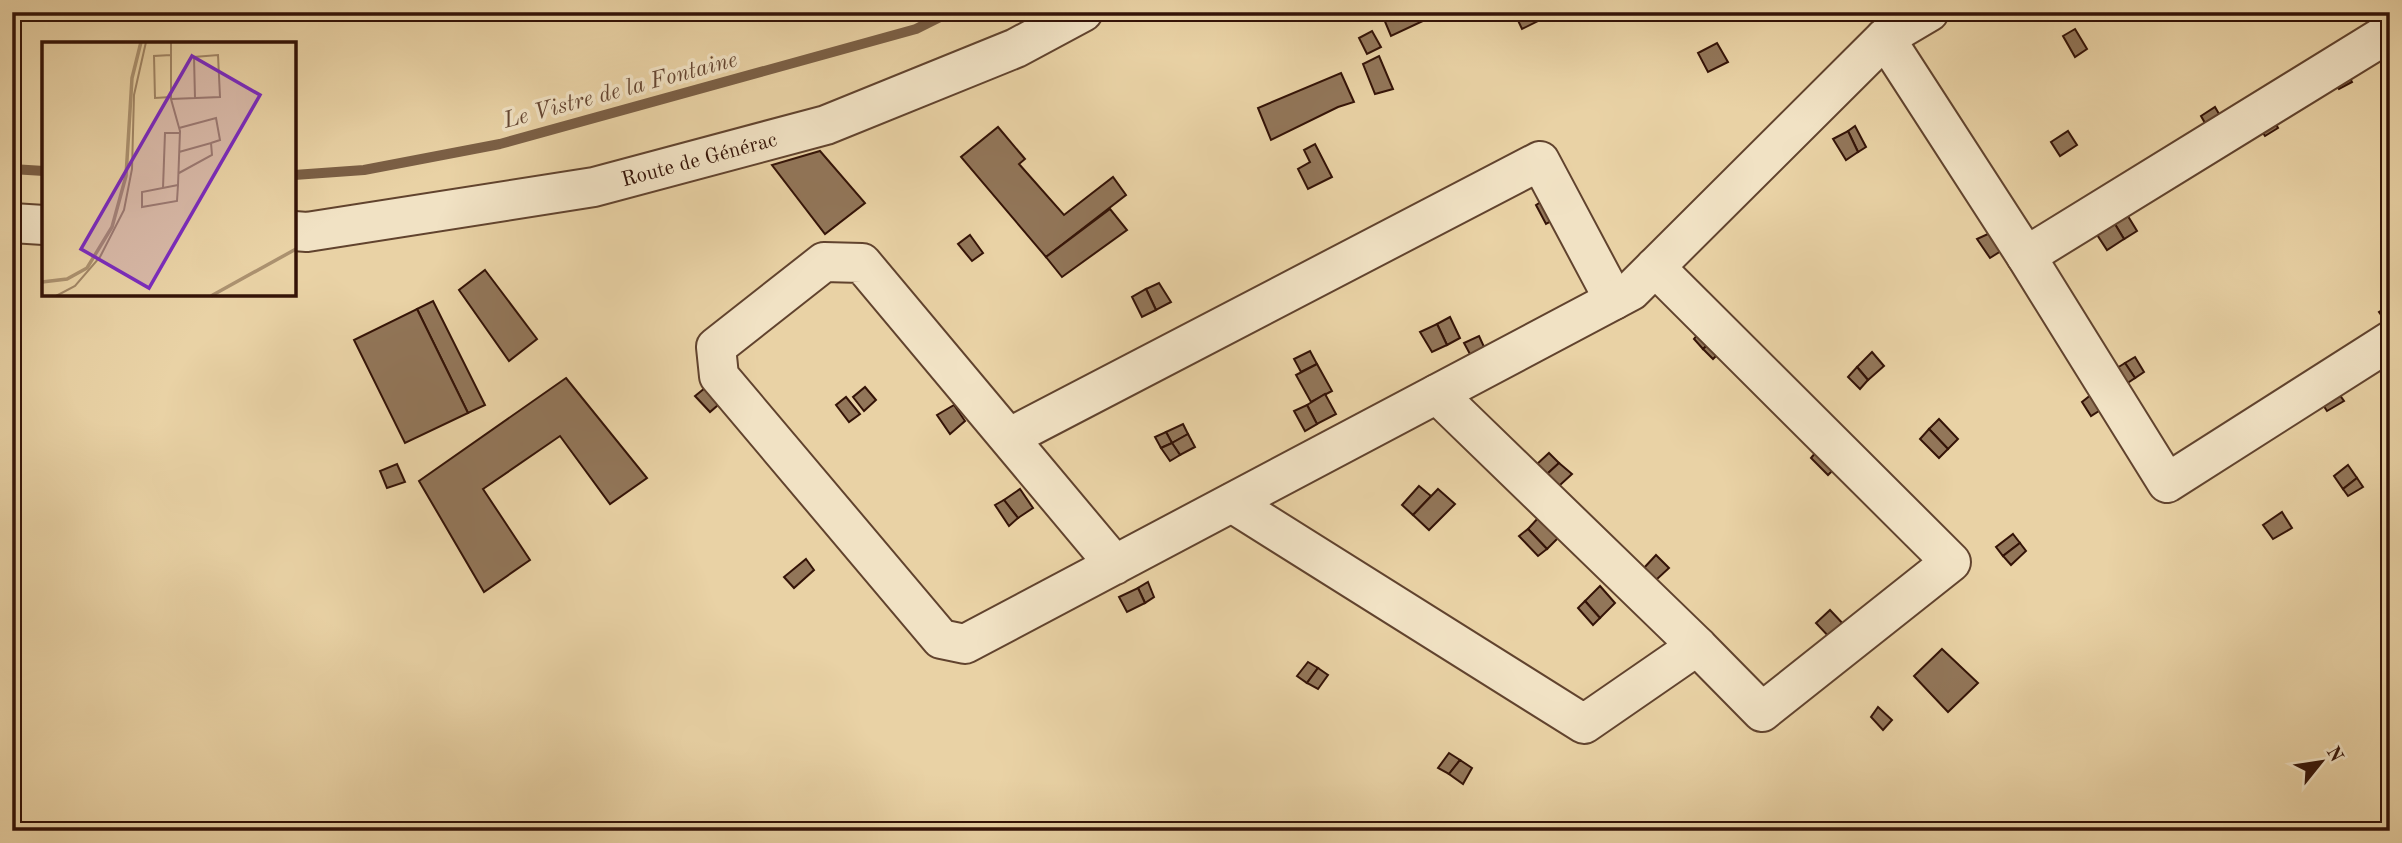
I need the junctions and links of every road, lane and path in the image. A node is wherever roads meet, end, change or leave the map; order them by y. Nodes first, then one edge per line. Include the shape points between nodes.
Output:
1 (1083, 12) edge
2 (1905, 22) edge
3 (2390, 32) edge
4 (12, 223) edge
5 (42, 225) edge
6 (296, 231) edge
7 (2026, 256) junction
8 (1655, 267) junction
9 (1614, 300) junction
10 (2390, 341) edge
11 (1437, 394) junction
12 (1010, 438) junction
13 (1232, 503) junction
14 (1115, 565) junction
15 (1697, 646) junction

1 - 6 street, Route de Générac via 1016,48 826,125 594,187
2 - 7 street
2 - 8 street
3 - 7 street
4 - 5 street
7 - 10 street via 2167,483
8 - 9 street via 1631,291
8 - 15 street via 1951,562 1762,712
9 - 11 street
9 - 12 street via 1540,161
11 - 13 street
11 - 15 street
12 - 14 street
12 - 14 street via 862,263 824,262 716,347 719,376 941,639 965,644
13 - 14 street
13 - 15 street via 1584,724

